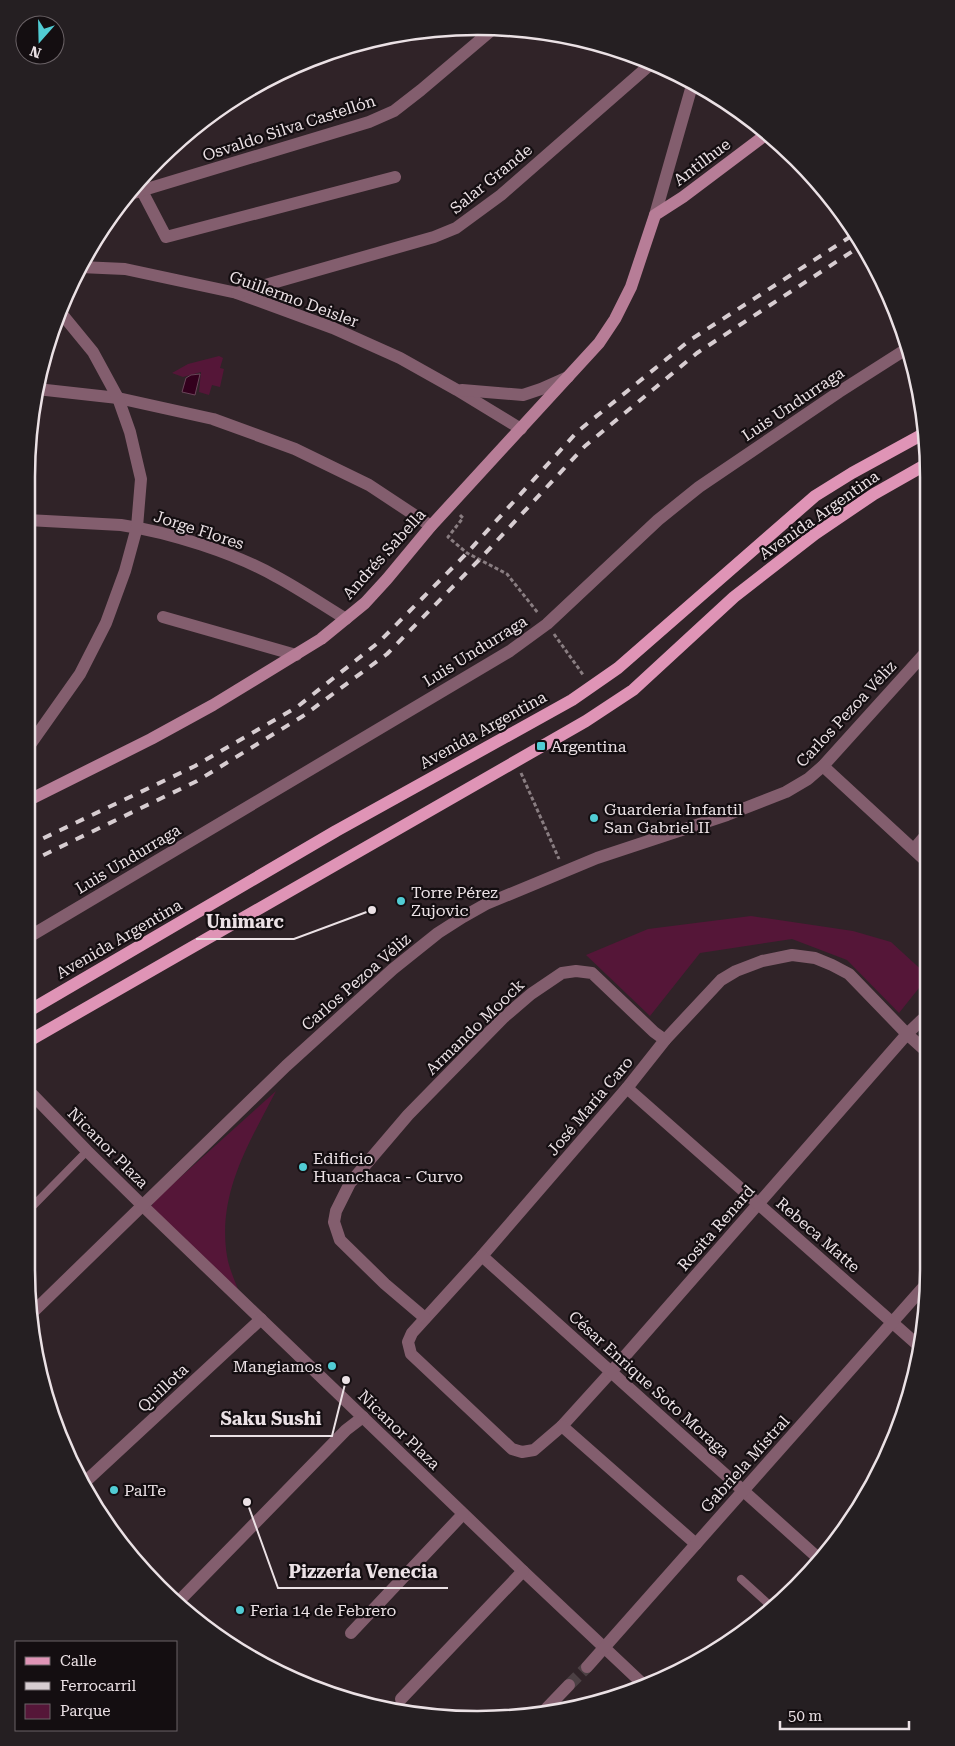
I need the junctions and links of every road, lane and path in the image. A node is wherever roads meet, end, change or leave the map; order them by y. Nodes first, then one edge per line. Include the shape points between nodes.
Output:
1 (486, 35) edge
2 (646, 69) edge
3 (691, 90) edge
4 (761, 138) edge
5 (395, 177) dead end
6 (142, 191) joint
7 (655, 215) junction
8 (88, 267) edge
9 (236, 293) junction
10 (65, 318) edge
11 (902, 352) edge
12 (569, 376) junction
13 (44, 390) edge
14 (457, 390) junction
15 (118, 398) junction
16 (521, 429) junction
17 (918, 437) edge
18 (920, 468) edge
19 (450, 506) junction
20 (35, 520) edge
21 (431, 526) junction
22 (137, 527) junction
23 (163, 617) dead end
24 (346, 619) junction
25 (547, 624) junction
26 (296, 655) junction
27 (920, 659) edge
28 (588, 681) dead end
29 (35, 738) edge
30 (516, 761) junction
31 (823, 766) junction
32 (35, 797) edge
33 (920, 842) edge
34 (914, 850) junction
35 (920, 856) edge
36 (565, 871) junction
37 (35, 933) edge
38 (35, 1007) edge
39 (920, 1022) edge
40 (907, 1034) junction
41 (35, 1037) edge
42 (665, 1040) junction
43 (920, 1046) edge
44 (627, 1088) junction
45 (35, 1097) edge
46 (87, 1151) junction
47 (35, 1203) edge
48 (758, 1204) junction
49 (143, 1206) junction
50 (482, 1256) junction
51 (919, 1292) edge
52 (37, 1309) edge
53 (425, 1318) junction
54 (261, 1319) junction
55 (892, 1322) junction
56 (913, 1341) edge
57 (611, 1372) junction
58 (363, 1417) junction
59 (562, 1426) junction
60 (522, 1452) joint
61 (88, 1479) edge
62 (743, 1491) junction
63 (463, 1514) junction
64 (696, 1544) junction
65 (815, 1554) edge
66 (523, 1571) junction
67 (741, 1579) dead end
68 (182, 1598) edge
69 (768, 1602) edge
70 (350, 1633) dead end
71 (605, 1649) junction
72 (587, 1667) tunnel mouth
73 (639, 1680) edge
74 (570, 1685) tunnel mouth
75 (401, 1699) dead end
76 (552, 1704) edge

1 - 6 street, Osvaldo Silva Castellón via 414,96 369,122
2 - 9 street, Salar Grande via 501,195 456,228
3 - 7 street
4 - 7 main road, Antilhue
5 - 6 street via 166,238
7 - 12 main road, Andrés Sabella via 632,287 615,319 599,343
8 - 9 street, Guillermo Deisler via 125,269
9 - 14 street, Guillermo Deisler via 333,328 400,358
10 - 15 street via 93,352
11 - 25 street, Luis Undurraga via 699,487 658,520
12 - 14 street, Guillermo Deisler via 523,395
12 - 16 main road, Andrés Sabella
13 - 15 street
14 - 16 street, Guillermo Deisler
15 - 21 street via 214,419 295,449 369,484
15 - 22 street via 141,479
16 - 19 main road, Andrés Sabella
17 - 38 main road, Avenida Argentina via 815,496 618,668 572,700 336,831
18 - 30 main road, Avenida Argentina via 815,534 734,597 633,690
19 - 21 main road, Andrés Sabella
19 - 25 path via 463,518 448,537 466,553 507,574
20 - 22 street, Jorge Flores
21 - 24 main road, Andrés Sabella via 387,579
22 - 24 street, Jorge Flores via 237,558 276,576
22 - 29 street via 106,624 80,674
23 - 26 street
24 - 26 main road, Andrés Sabella
25 - 28 path
25 - 37 street, Luis Undurraga via 502,656
26 - 32 main road, Andrés Sabella via 159,735
27 - 31 street, Carlos Pezoa Véliz
30 - 36 path
30 - 41 main road, Avenida Argentina
31 - 34 street
31 - 36 street, Carlos Pezoa Véliz via 786,792
33 - 34 street
34 - 35 street
36 - 49 street, Carlos Pezoa Véliz via 486,904 438,933 393,969 286,1066
39 - 40 street, Rosita Renard
40 - 42 street, José María Caro via 849,974 815,958 792,955 762,961 721,980
40 - 43 street, José María Caro
40 - 48 street, Rosita Renard
42 - 44 street, José María Caro
42 - 53 street, Armando Moock via 592,973 562,972 503,1018 408,1115 350,1184 334,1222 340,1240
44 - 48 street, Rebeca Matte
44 - 50 street, José María Caro
45 - 46 street, Nicanor Plaza
46 - 47 lane
46 - 49 street, Nicanor Plaza
48 - 55 street, Rebeca Matte
48 - 57 street, Rosita Renard
49 - 52 street, Carlos Pezoa Véliz
49 - 54 street, Nicanor Plaza
50 - 53 street, José María Caro
50 - 57 street, César Enrique Soto Moraga
51 - 55 street, Gabriela Mistral
53 - 60 street, José María Caro via 408,1342 411,1354 512,1449
54 - 58 street, Nicanor Plaza
54 - 61 street, Quillota
55 - 56 street, Rebeca Matte
55 - 62 street, Gabriela Mistral
57 - 59 street, Rosita Renard
57 - 62 street, César Enrique Soto Moraga
58 - 63 street, Nicanor Plaza
58 - 68 street via 346,1430
59 - 60 street, Rosita Renard via 534,1450
59 - 64 street
62 - 64 street, Gabriela Mistral
62 - 65 street, César Enrique Soto Moraga
63 - 66 street, Nicanor Plaza
63 - 70 street
64 - 71 street, Gabriela Mistral
66 - 71 street, Nicanor Plaza
66 - 75 street
67 - 69 lane
71 - 72 street, Gabriela Mistral
71 - 73 street, Nicanor Plaza
74 - 76 street

